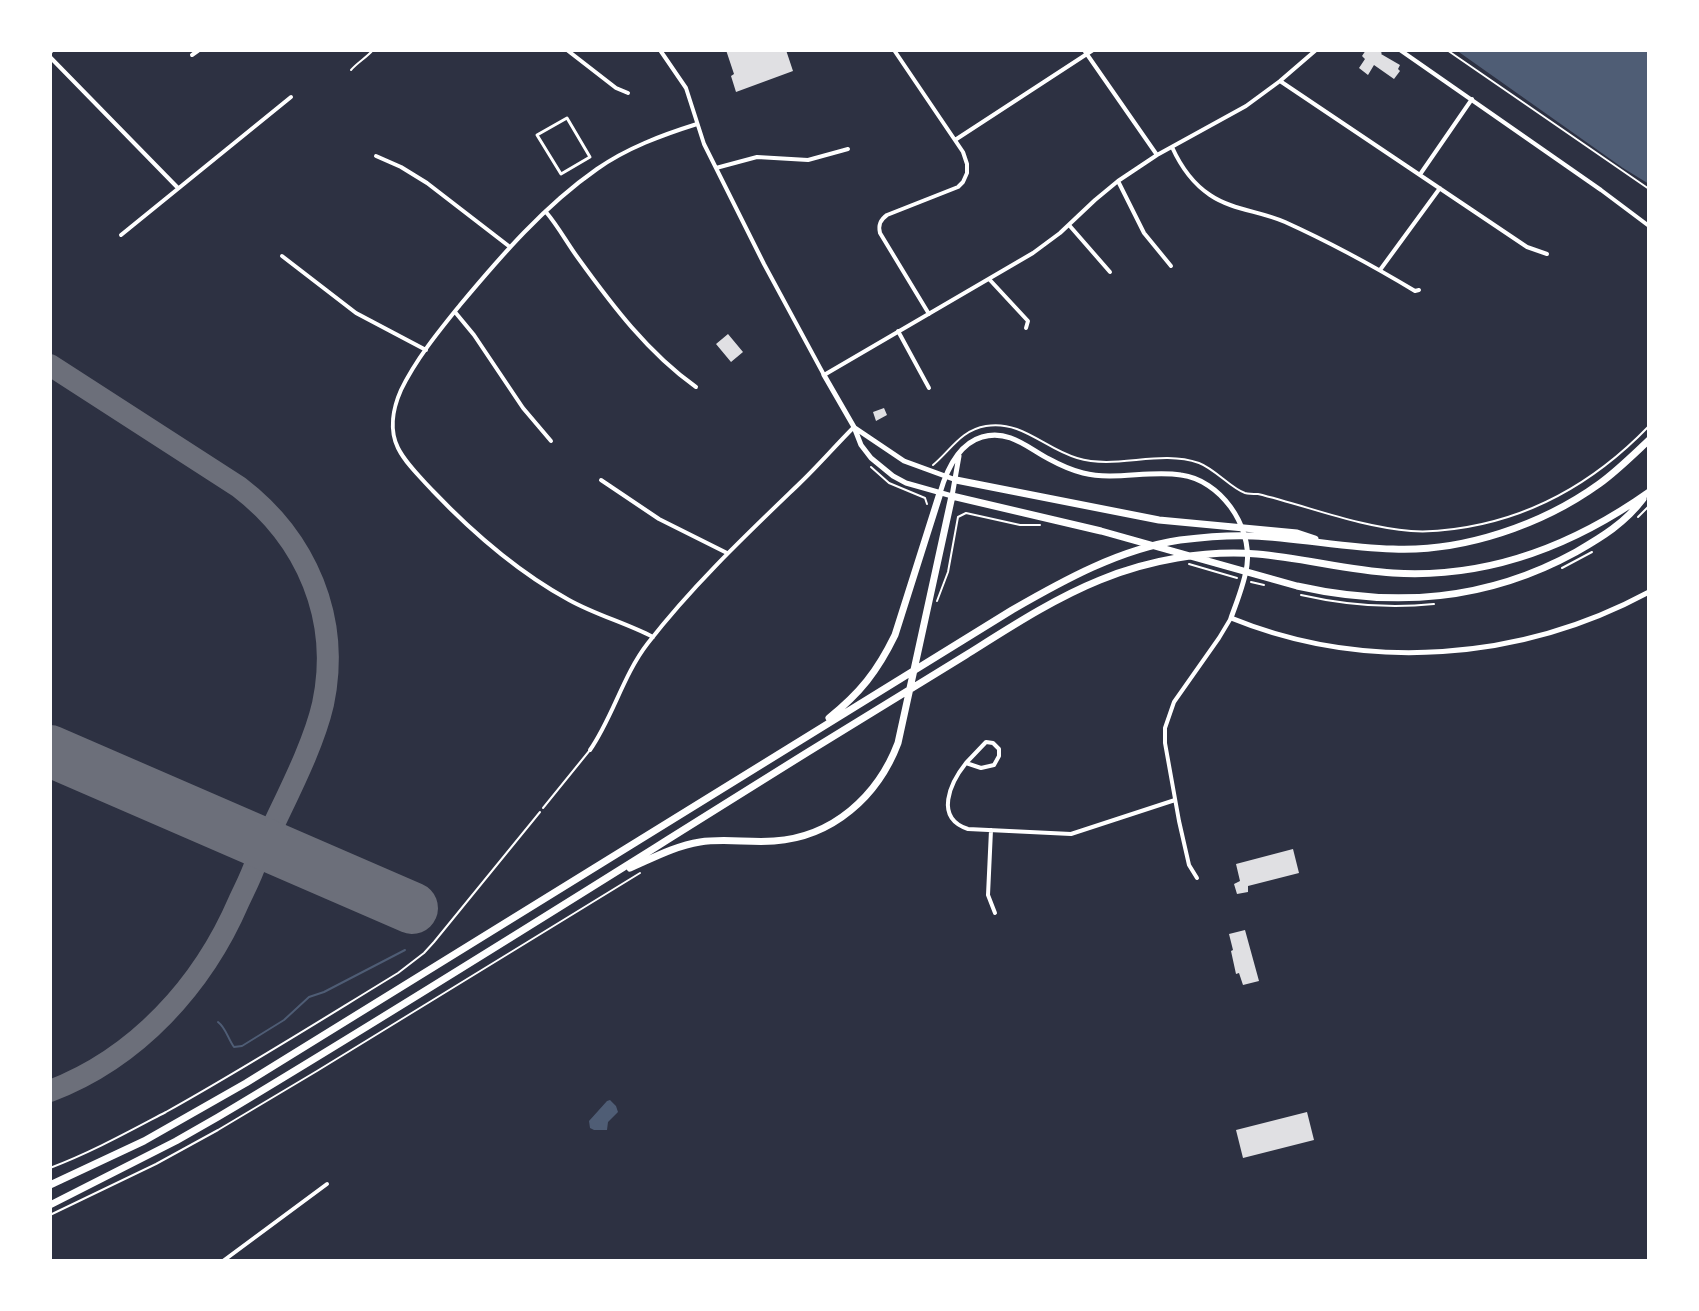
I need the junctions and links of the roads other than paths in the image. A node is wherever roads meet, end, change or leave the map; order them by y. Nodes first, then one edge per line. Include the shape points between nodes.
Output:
1 (199, 50) edge
2 (567, 50) edge
3 (660, 50) edge
4 (894, 50) edge
5 (1093, 50) edge
6 (1316, 50) edge
7 (1400, 50) edge
8 (1086, 52) edge
9 (51, 53) edge
10 (192, 55) dead end
11 (1280, 81) junction
12 (628, 93) dead end
13 (291, 97) dead end
14 (1472, 99) junction
15 (697, 124) junction
16 (537, 135) joint
17 (955, 140) junction
18 (1172, 147) junction
19 (848, 149) dead end
20 (1157, 155) junction
21 (376, 156) dead end
22 (716, 168) junction
23 (1420, 174) junction
24 (1118, 181) junction
25 (178, 188) junction
26 (1440, 188) junction
27 (546, 212) junction
28 (1069, 225) junction
29 (1649, 226) edge
30 (121, 235) dead end
31 (510, 247) junction
32 (1547, 254) dead end
33 (282, 256) dead end
34 (1171, 266) dead end
35 (1380, 270) junction
36 (1110, 272) dead end
37 (989, 279) junction
38 (1419, 290) dead end
39 (455, 312) junction
40 (929, 314) junction
41 (1026, 328) dead end
42 (898, 331) junction
43 (426, 350) junction
44 (824, 375) junction
45 (696, 387) dead end
46 (929, 388) dead end
47 (854, 427) junction
48 (1649, 440) edge
49 (551, 441) dead end
50 (959, 455) junction
51 (945, 476) junction
52 (601, 480) dead end
53 (956, 480) junction
54 (940, 493) junction
55 (1648, 493) edge
56 (952, 496) junction
57 (1254, 532) junction
58 (727, 553) junction
59 (1649, 592) edge
60 (1231, 618) junction
61 (653, 637) junction
62 (805, 737) junction
63 (590, 750) joint
64 (966, 763) junction
65 (1175, 800) junction
66 (543, 808) road end
67 (991, 830) junction
68 (610, 877) junction
69 (1197, 878) dead end
70 (995, 913) dead end
71 (327, 1184) dead end
72 (50, 1185) edge
73 (50, 1203) edge
74 (223, 1261) edge

1 - 10 street
2 - 12 street
3 - 15 street via 686,88
4 - 17 street
5 - 8 street
6 - 11 street
7 - 14 street
8 - 17 street
8 - 20 street
9 - 25 street
11 - 18 street
11 - 23 street
13 - 25 street
14 - 23 street
14 - 29 street
15 - 22 street
15 - 27 street via 612,159
16 - 16 street via 561,174 590,157 567,118
17 - 40 street via 967,164 961,185 887,215 879,225
18 - 20 street
18 - 35 street via 1189,177 1215,198 1287,223
19 - 22 street via 808,160 757,157
20 - 24 street
21 - 31 street via 427,183
22 - 44 street
23 - 26 street
24 - 28 street
24 - 34 street via 1144,233
25 - 30 street
26 - 32 street via 1527,247
26 - 35 street
27 - 31 street
27 - 45 street via 626,321 675,373
28 - 36 street
28 - 37 street
31 - 39 street
33 - 43 street via 356,313
35 - 38 street
37 - 40 street
37 - 41 street via 1028,321
39 - 43 street
39 - 49 street
40 - 42 street
42 - 44 street
42 - 46 street
43 - 61 street via 400,392 393,422 396,444 408,462 451,509 526,573 571,601
44 - 47 street
47 - 51 street via 904,461
47 - 54 street via 881,467 906,483
47 - 58 street
48 - 57 highway via 1571,502 1494,535 1449,546 1394,550 1328,544 1297,533
50 - 51 street
50 - 53 street
50 - 60 street via 975,440 996,435 1091,475 1183,475 1215,489 1232,508 1246,545 1247,564
51 - 53 street
51 - 54 street
52 - 58 street via 659,519
53 - 56 street
53 - 57 highway via 1159,520
54 - 56 street
54 - 62 highway via 884,657 864,687
55 - 56 highway via 1622,523 1570,555 1513,579 1426,597 1385,598 1328,593 1260,577 1101,531
55 - 68 highway via 1569,540 1527,557 1470,569 1398,574 1230,553 1168,560 1100,580 980,646
56 - 68 highway via 900,733 876,786 855,808 802,836 680,846
57 - 62 highway via 1168,543 1070,578
58 - 61 street
59 - 60 street via 1523,640 1418,653 1318,644
60 - 65 street via 1169,712 1165,743
61 - 63 street
62 - 72 highway via 220,1098
63 - 66 lane
64 - 64 street via 991,766 999,749 986,742
64 - 67 street via 951,785 949,813 962,827
65 - 67 street via 1071,834
65 - 69 street via 1189,865
67 - 70 street via 988,895
68 - 73 highway via 218,1117
71 - 74 street

